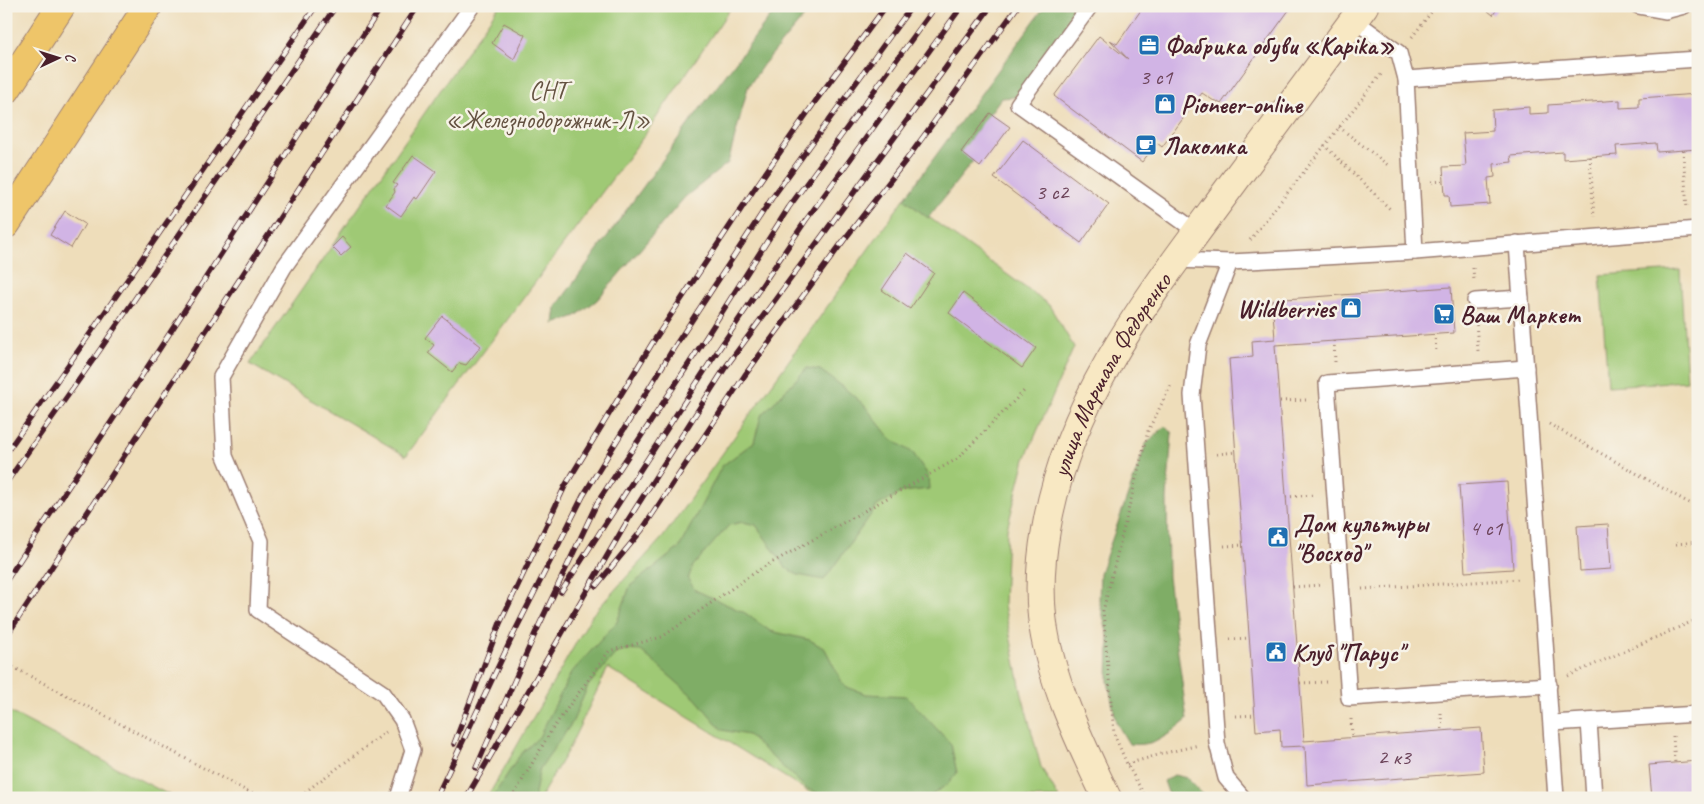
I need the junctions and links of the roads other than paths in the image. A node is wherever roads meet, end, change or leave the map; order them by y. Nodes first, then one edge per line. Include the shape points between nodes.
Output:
1 (61, 6) edge
2 (148, 6) edge
3 (472, 6) edge
4 (1090, 6) edge
5 (1638, 6) edge
6 (1684, 6) edge
7 (1359, 13) edge
8 (1698, 58) edge
9 (1406, 79) junction
10 (6, 90) edge
11 (6, 224) edge
12 (1693, 229) edge
13 (1197, 232) junction
14 (1517, 243) junction
15 (1415, 252) junction
16 (1176, 260) junction
17 (1230, 262) junction
18 (1521, 298) junction
19 (1475, 301) dead end
20 (1526, 368) junction
21 (1549, 685) junction
22 (1698, 714) edge
23 (1589, 721) junction
24 (1552, 724) junction
25 (398, 798) edge
26 (1107, 798) edge
27 (1243, 798) edge
28 (1556, 798) edge
29 (1594, 798) edge

1 - 10 main road
2 - 11 main road
3 - 25 lane via 284,267 221,378 225,456 261,541 258,610 383,693 402,720 413,750
4 - 13 lane via 1018,104
5 - 6 lane via 1666,11
7 - 9 lane via 1399,53
7 - 13 street, улица Маршала Федоренко
8 - 9 lane
9 - 15 lane
12 - 14 lane
13 - 16 street, улица Маршала Федоренко
14 - 15 lane
14 - 18 lane
15 - 17 lane
16 - 17 lane
16 - 26 street, улица Маршала Федоренко via 1118,345 1075,428 1053,496 1042,554 1042,615 1047,646 1074,726
17 - 27 lane via 1198,345 1192,395 1217,743 1226,778
18 - 19 lane
18 - 20 lane
20 - 21 lane
20 - 21 lane via 1327,383 1349,698
21 - 24 lane
22 - 23 lane
23 - 24 lane
23 - 29 lane
24 - 28 lane

